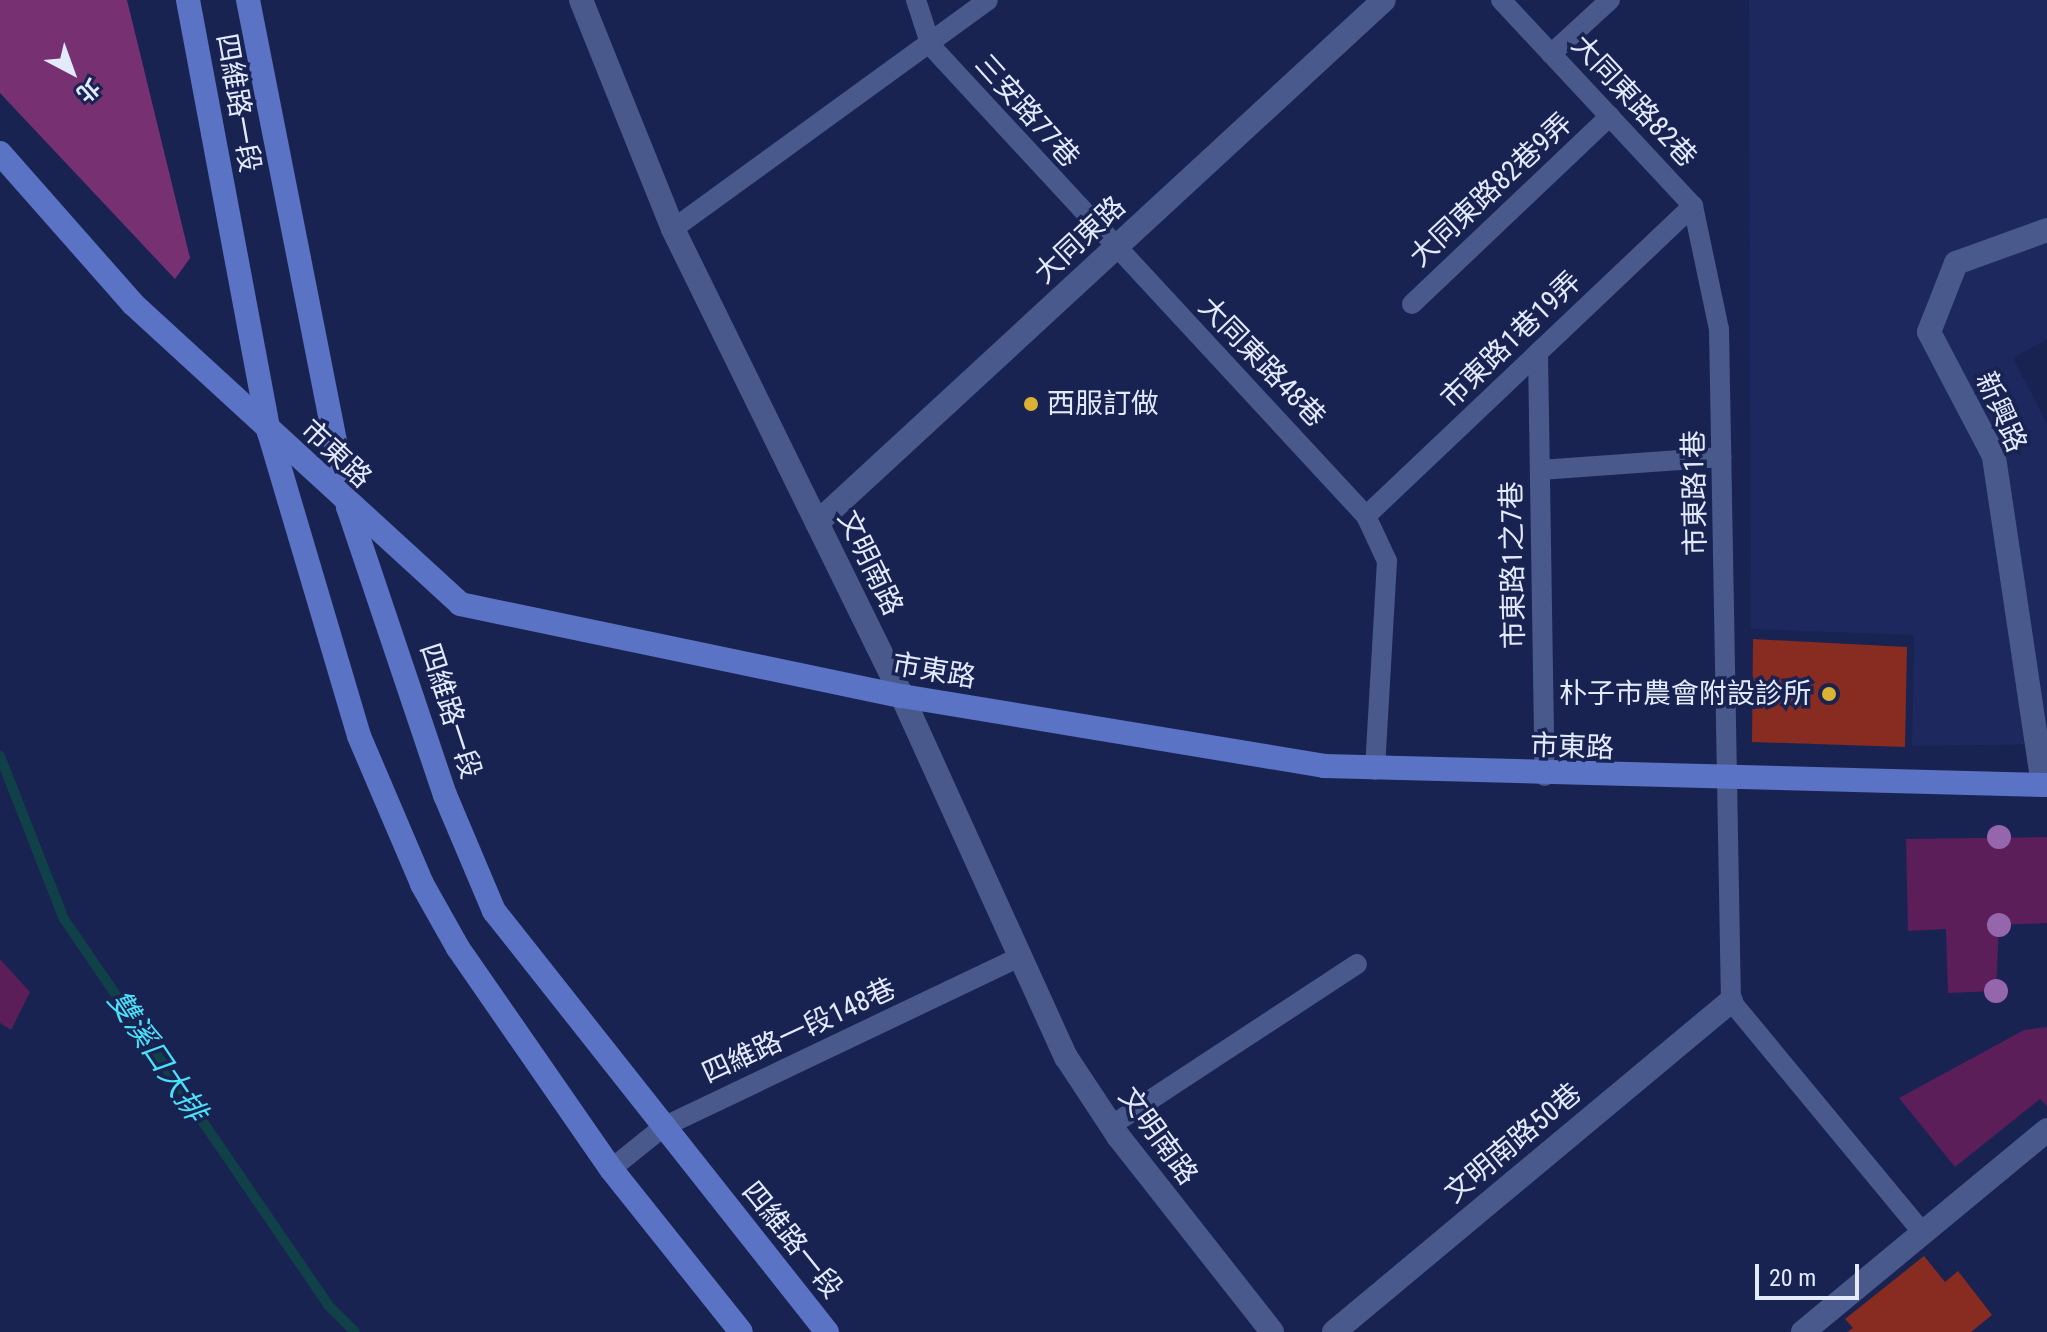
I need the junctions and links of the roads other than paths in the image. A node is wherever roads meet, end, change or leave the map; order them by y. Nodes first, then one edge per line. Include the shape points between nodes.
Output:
1 (188, 0) edge
2 (248, 0) edge
3 (581, 0) edge
4 (916, 0) edge
5 (988, 0) edge
6 (1384, 0) edge
7 (1501, 0) edge
8 (1610, 0) edge
9 (931, 46) junction
10 (1551, 54) junction
11 (1610, 116) junction
12 (0, 153) edge
13 (1693, 206) junction
14 (673, 229) junction
15 (2047, 230) edge
16 (1114, 249) junction
17 (1412, 304) dead end
18 (1538, 353) junction
19 (269, 432) junction
20 (1722, 457) junction
21 (1540, 470) junction
22 (348, 507) junction
23 (1366, 516) junction
24 (817, 523) junction
25 (902, 696) junction
26 (1375, 770) junction
27 (1545, 776) junction
28 (1729, 782) junction
29 (2045, 785) edge
30 (1020, 957) junction
31 (1357, 964) dead end
32 (1731, 1001) junction
33 (1112, 1125) junction
34 (663, 1127) junction
35 (2047, 1130) edge
36 (611, 1169) junction
37 (1922, 1232) junction
38 (741, 1332) edge
39 (827, 1332) edge
40 (1272, 1332) edge
41 (1334, 1332) edge
42 (1803, 1332) edge

1 - 19 street, 四維路一段
2 - 22 street, 四維路一段
3 - 14 street, 文明南路
4 - 9 lane, 三安路77巷
5 - 9 lane
6 - 16 street, 大同東路
7 - 10 lane, 大同東路82巷
8 - 10 lane
9 - 14 lane
9 - 16 lane, 三安路77巷
10 - 11 lane, 大同東路82巷
11 - 13 lane, 大同東路82巷
11 - 17 lane, 大同東路82巷9弄
12 - 19 street, 市東路 via 133,304
13 - 18 lane, 市東路1巷19弄
13 - 20 lane, 市東路1巷 via 1719,329
14 - 24 street, 文明南路
15 - 29 street, 新興路 via 1956,263 1929,332 1994,456
16 - 23 lane, 大同東路48巷
16 - 24 street, 大同東路
18 - 21 lane, 市東路1之7巷
18 - 23 lane, 市東路1巷19弄
19 - 22 street, 市東路
19 - 36 street, 四維路一段 via 359,736 422,884
20 - 21 lane
20 - 28 lane, 市東路1巷
21 - 27 lane, 市東路1之7巷
22 - 25 street, 市東路 via 460,604
22 - 34 street, 四維路一段 via 445,795 494,911
23 - 26 lane, 大同東路48巷 via 1387,561
24 - 25 street, 文明南路
25 - 26 street, 市東路
25 - 30 street, 文明南路
26 - 27 street, 市東路
27 - 28 street, 市東路
28 - 29 street, 市東路
28 - 32 lane, 市東路1巷
30 - 33 street, 文明南路 via 1066,1057
30 - 34 lane, 四維路一段148巷
31 - 33 lane
32 - 37 lane
32 - 41 street, 文明南路50巷
33 - 40 street, 文明南路
34 - 36 lane, 四維路一段148巷
34 - 39 street, 四維路一段
35 - 37 street
36 - 38 street, 四維路一段
37 - 42 street

